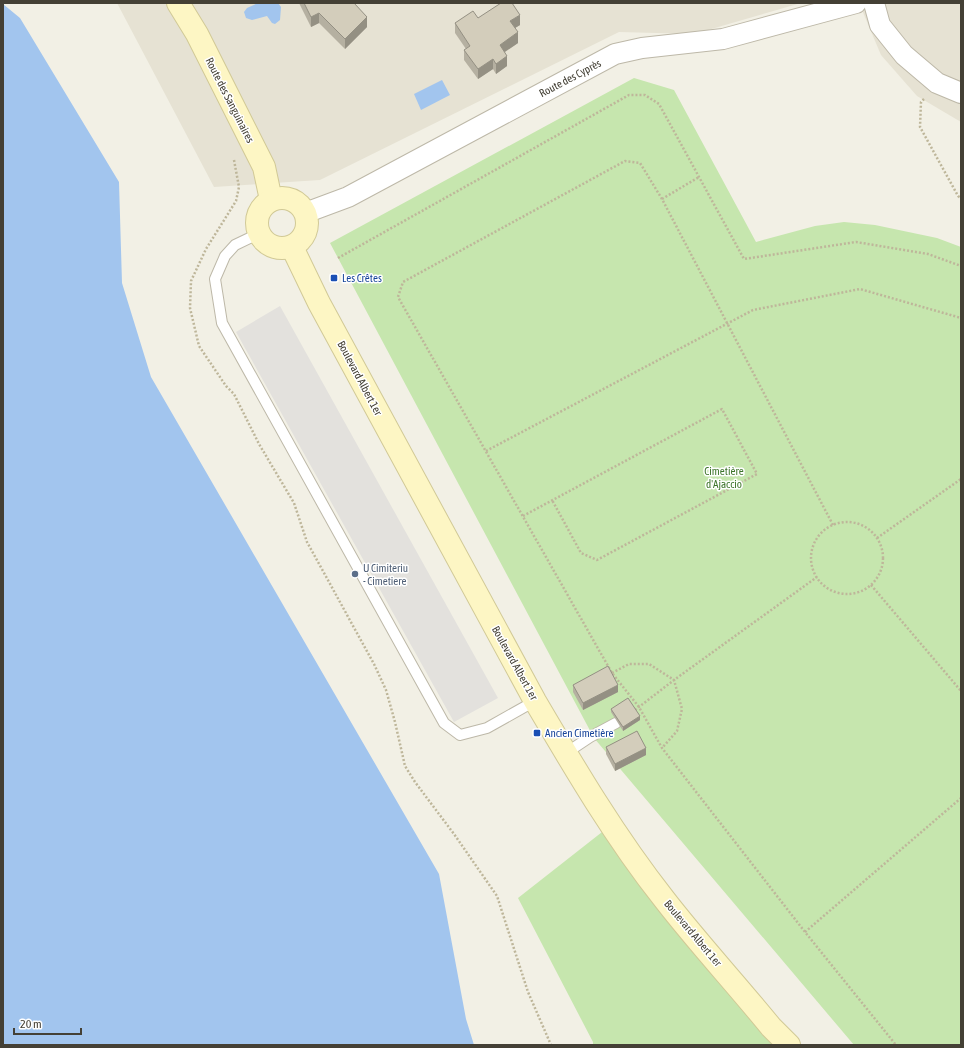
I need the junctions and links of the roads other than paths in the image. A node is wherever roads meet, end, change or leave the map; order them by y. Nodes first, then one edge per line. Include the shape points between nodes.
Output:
1 (178, 3) edge
2 (856, 3) edge
3 (874, 3) edge
4 (961, 93) edge
5 (271, 200) junction
6 (305, 213) junction
7 (258, 234) junction
8 (292, 247) junction
9 (535, 701) junction
10 (616, 724) edge
11 (566, 753) junction
12 (789, 1045) edge

1 - 5 main road, Route des Sanguinaires via 197,34 264,167
2 - 6 street, Route des Cyprès via 723,40 642,48 615,54 348,197
3 - 4 street via 880,25 904,55 937,83
5 - 6 main road via 287,198 301,206
5 - 7 main road via 259,210 256,226
6 - 8 main road via 307,229 299,242
7 - 8 main road via 269,246 284,249
7 - 9 lane via 235,245 225,256 215,279 222,323 444,723 460,735 487,728
8 - 9 main road, Boulevard Albert 1er via 319,303
9 - 11 main road, Boulevard Albert 1er
10 - 11 lane
11 - 12 main road, Boulevard Albert 1er via 611,825 664,899

